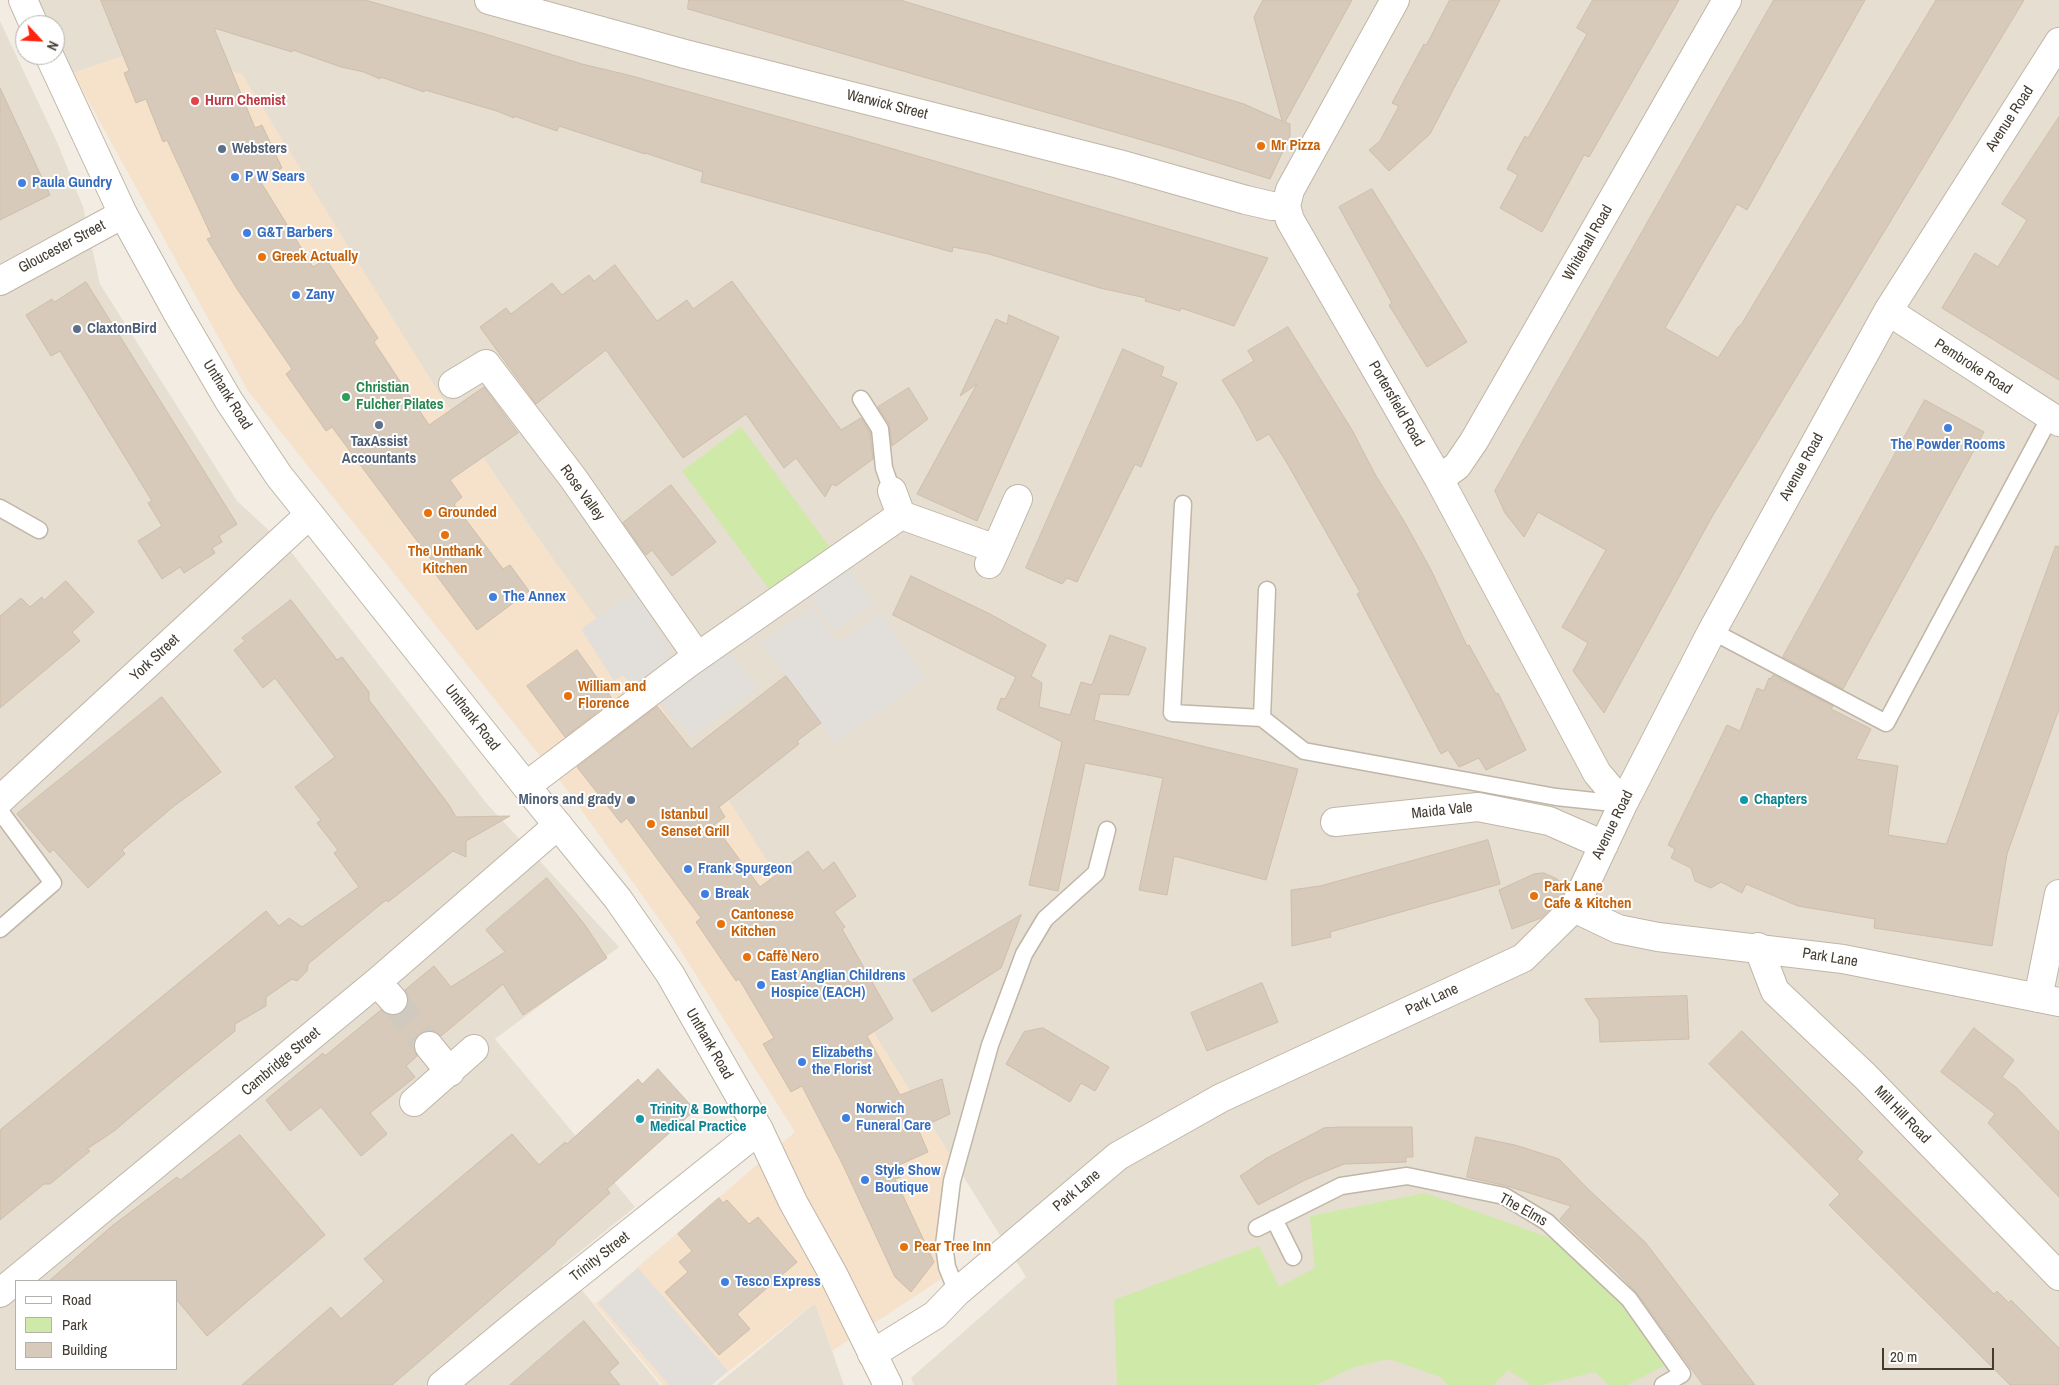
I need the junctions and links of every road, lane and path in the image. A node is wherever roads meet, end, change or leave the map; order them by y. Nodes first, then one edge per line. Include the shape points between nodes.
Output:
1 (23, 0) edge
2 (489, 0) edge
3 (1395, 0) edge
4 (1727, 0) edge
5 (30, 15) edge
6 (2059, 42) edge
7 (53, 65) edge
8 (1286, 206) junction
9 (123, 214) junction
10 (0, 281) edge
11 (1888, 311) junction
12 (453, 384) dead end
13 (861, 399) dead end
14 (2054, 420) edge
15 (1439, 479) junction
16 (1018, 499) dead end
17 (897, 503) junction
18 (1183, 504) dead end
19 (0, 508) edge
20 (309, 515) junction
21 (39, 530) dead end
22 (1267, 590) dead end
23 (1712, 631) junction
24 (697, 656) junction
25 (1262, 718) junction
26 (526, 786) junction
27 (0, 800) edge
28 (1623, 804) junction
29 (0, 810) edge
30 (1335, 822) dead end
31 (558, 825) junction
32 (1107, 830) dead end
33 (1604, 845) junction
34 (2059, 894) edge
35 (1574, 908) junction
36 (0, 929) edge
37 (1758, 947) junction
38 (2049, 1000) edge
39 (429, 1046) tunnel mouth
40 (474, 1049) dead end
41 (450, 1072) junction
42 (414, 1102) dead end
43 (759, 1130) junction
44 (1274, 1219) junction
45 (1257, 1228) dead end
46 (1293, 1257) dead end
47 (2059, 1276) edge
48 (17, 1280) edge
49 (15, 1281) edge
50 (957, 1292) junction
51 (0, 1293) edge
52 (872, 1354) junction
53 (442, 1385) edge
54 (888, 1385) edge
55 (1662, 1385) edge

1 - 5 street
2 - 8 street, Warwick Street via 1246,200
3 - 8 street via 1299,171
4 - 15 street, Whitehall Road via 1474,441 1457,466
6 - 11 street, Avenue Road
7 - 9 street, Unthank Road
8 - 15 street, Portersfield Road via 1300,241
9 - 10 street, Gloucester Street
9 - 20 street, Unthank Road via 229,401
11 - 14 street, Pembroke Road
11 - 23 street, Avenue Road
12 - 24 street, Rose Valley via 486,364 573,478
13 - 17 lane via 880,429 884,468
14 - 23 lane via 1886,723
15 - 28 street, Portersfield Road via 1597,773
16 - 17 street via 992,556
17 - 24 street
18 - 25 lane via 1172,713
19 - 21 lane
20 - 26 street, Unthank Road
20 - 27 street, York Street
22 - 25 lane
23 - 28 street, Avenue Road
24 - 26 street
25 - 28 lane via 1304,751 1556,797
26 - 31 street, Unthank Road
28 - 33 street, Avenue Road
29 - 36 lane via 53,883
30 - 33 street, Maida Vale via 1478,807 1549,821
31 - 43 street, Unthank Road via 618,899 670,974
31 - 48 street, Cambridge Street via 385,991
32 - 50 lane via 1096,873 1045,919 1024,954 990,1045 952,1181 944,1245 947,1267
33 - 35 street, Avenue Road
34 - 38 street
35 - 37 street, Park Lane via 1618,929
35 - 50 street, Park Lane via 1523,958 1221,1098 1118,1156
37 - 38 street, Park Lane via 1843,959
37 - 47 street, Mill Hill Road via 1775,991 1865,1076
39 - 41 street
40 - 41 street
41 - 42 street
43 - 52 street, Unthank Road
43 - 53 street, Trinity Street
44 - 45 lane, The Elms
44 - 46 lane
44 - 55 lane, The Elms via 1341,1186 1407,1176 1504,1196 1547,1222 1629,1299 1682,1374
49 - 51 street, Cambridge Street
50 - 52 street, Park Lane via 935,1315
52 - 54 street, Unthank Road

